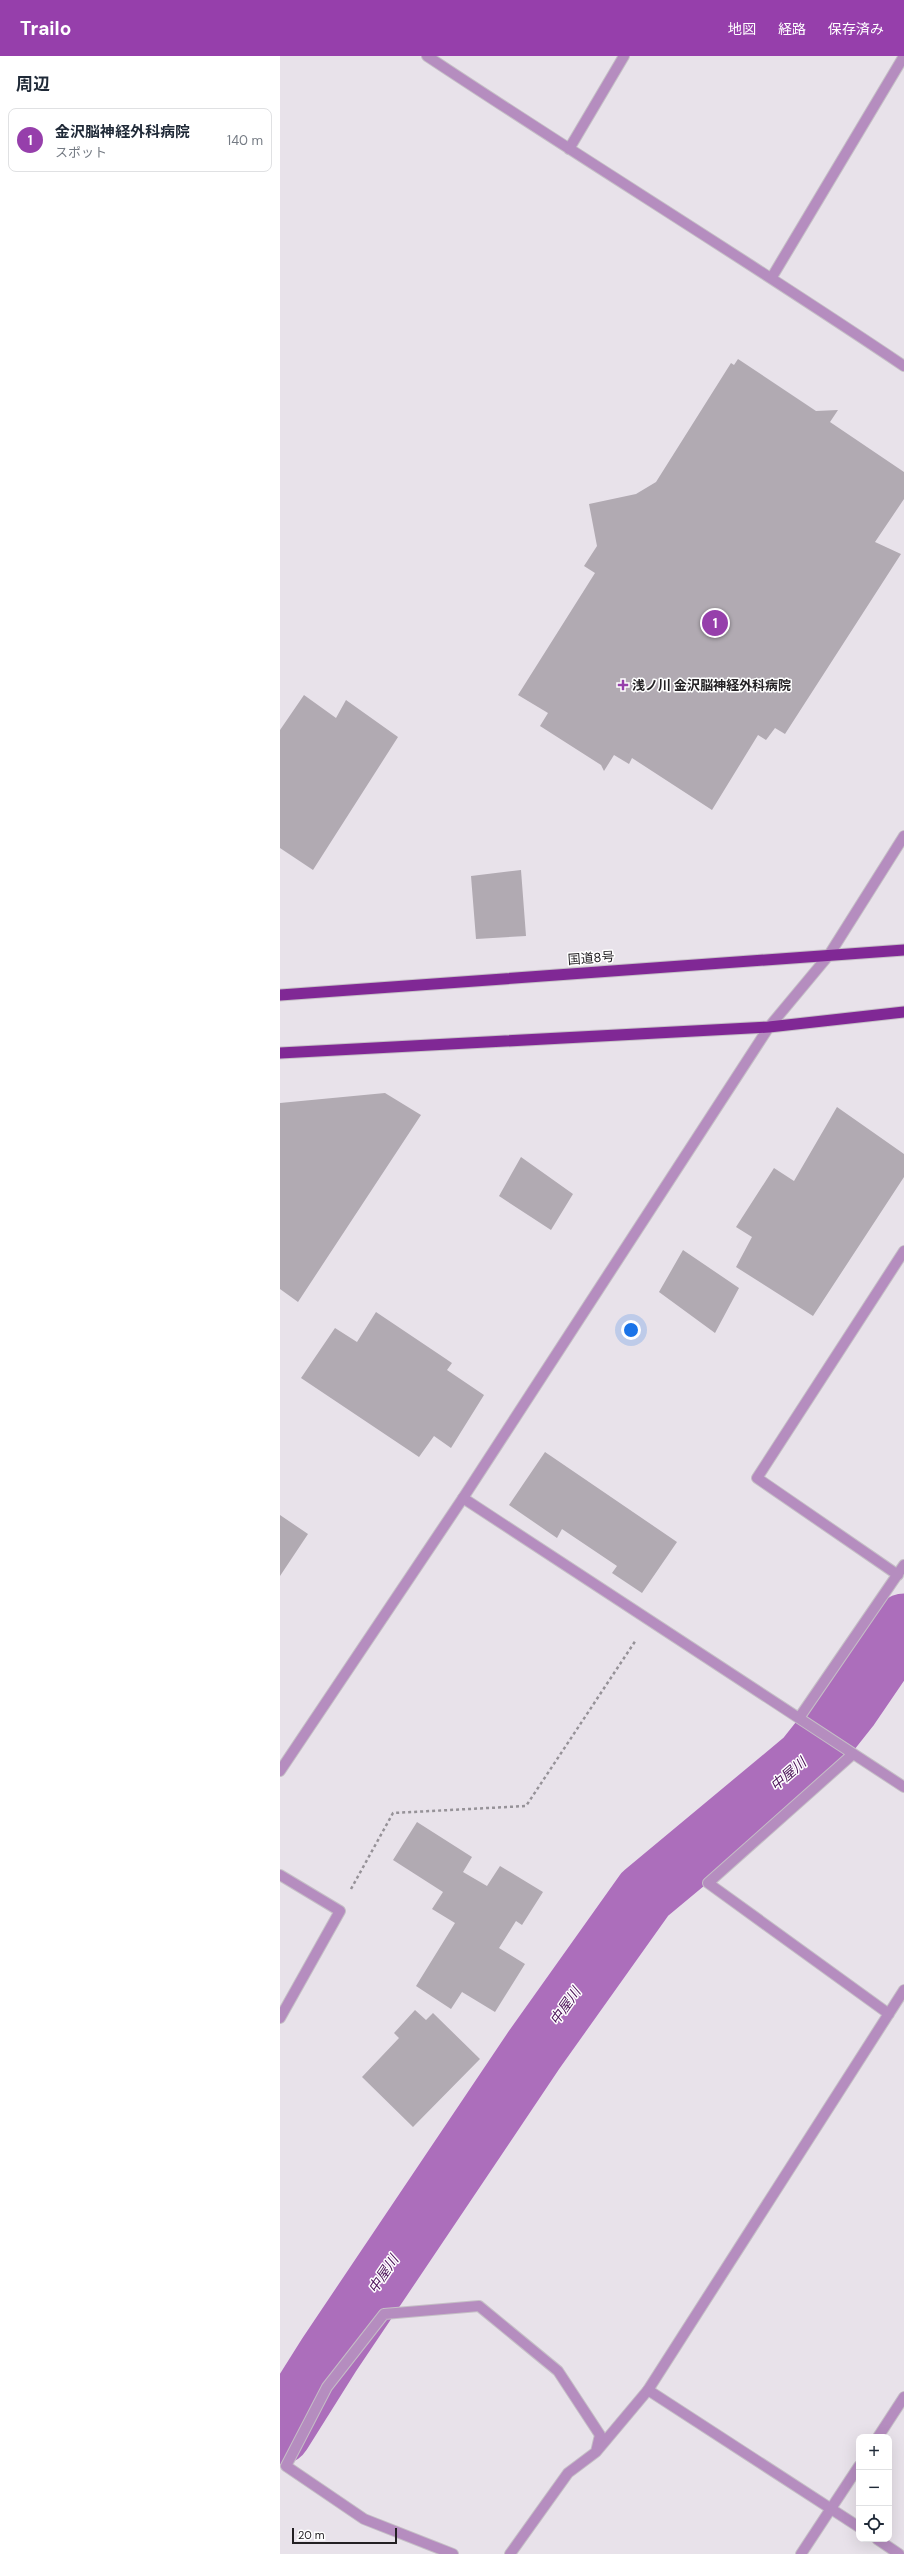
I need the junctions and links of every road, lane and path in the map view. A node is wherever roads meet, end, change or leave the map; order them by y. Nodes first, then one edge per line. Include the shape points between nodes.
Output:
1 (427, 56) edge
2 (624, 56) edge
3 (904, 56) edge
4 (568, 149) junction
5 (772, 277) junction
6 (904, 366) edge
7 (904, 836) edge
8 (904, 950) edge
9 (828, 955) junction
10 (280, 995) edge
11 (904, 1012) edge
12 (769, 1027) junction
13 (280, 1053) edge
14 (904, 1251) edge
15 (463, 1498) junction
16 (904, 1566) edge
17 (898, 1575) junction
18 (650, 1620) junction
19 (799, 1718) junction
20 (853, 1754) junction
21 (280, 1771) edge
22 (904, 1787) edge
23 (280, 1875) edge
24 (340, 1911) junction
25 (904, 1990) edge
26 (889, 2014) junction
27 (280, 2018) edge
28 (648, 2390) junction
29 (904, 2397) edge
30 (880, 2434) edge
31 (596, 2452) junction
32 (283, 2468) edge
33 (856, 2470) edge
34 (831, 2508) junction
35 (856, 2525) edge
36 (881, 2542) edge
37 (453, 2554) edge
38 (510, 2554) edge
39 (801, 2554) edge
40 (899, 2554) edge

1 - 4 street
2 - 4 street
3 - 5 street
4 - 5 street
5 - 6 street
7 - 9 street
8 - 9 highway, 国道8号
9 - 10 highway, 国道8号
9 - 12 street
11 - 12 highway
12 - 13 highway
12 - 15 street
14 - 17 street via 757,1478
15 - 18 street
15 - 21 street
16 - 17 street
17 - 19 street
18 - 19 street
18 - 24 path via 526,1806 393,1813
19 - 20 street
20 - 22 street
20 - 26 street via 708,1883
23 - 24 street
24 - 27 street
25 - 26 street
26 - 28 street
28 - 31 street
28 - 34 street
29 - 30 street
31 - 32 street via 600,2435 558,2371 479,2306 384,2314 327,2387
31 - 38 street via 568,2473
32 - 37 street via 364,2519
33 - 34 street
34 - 35 street
34 - 39 street
36 - 40 street

